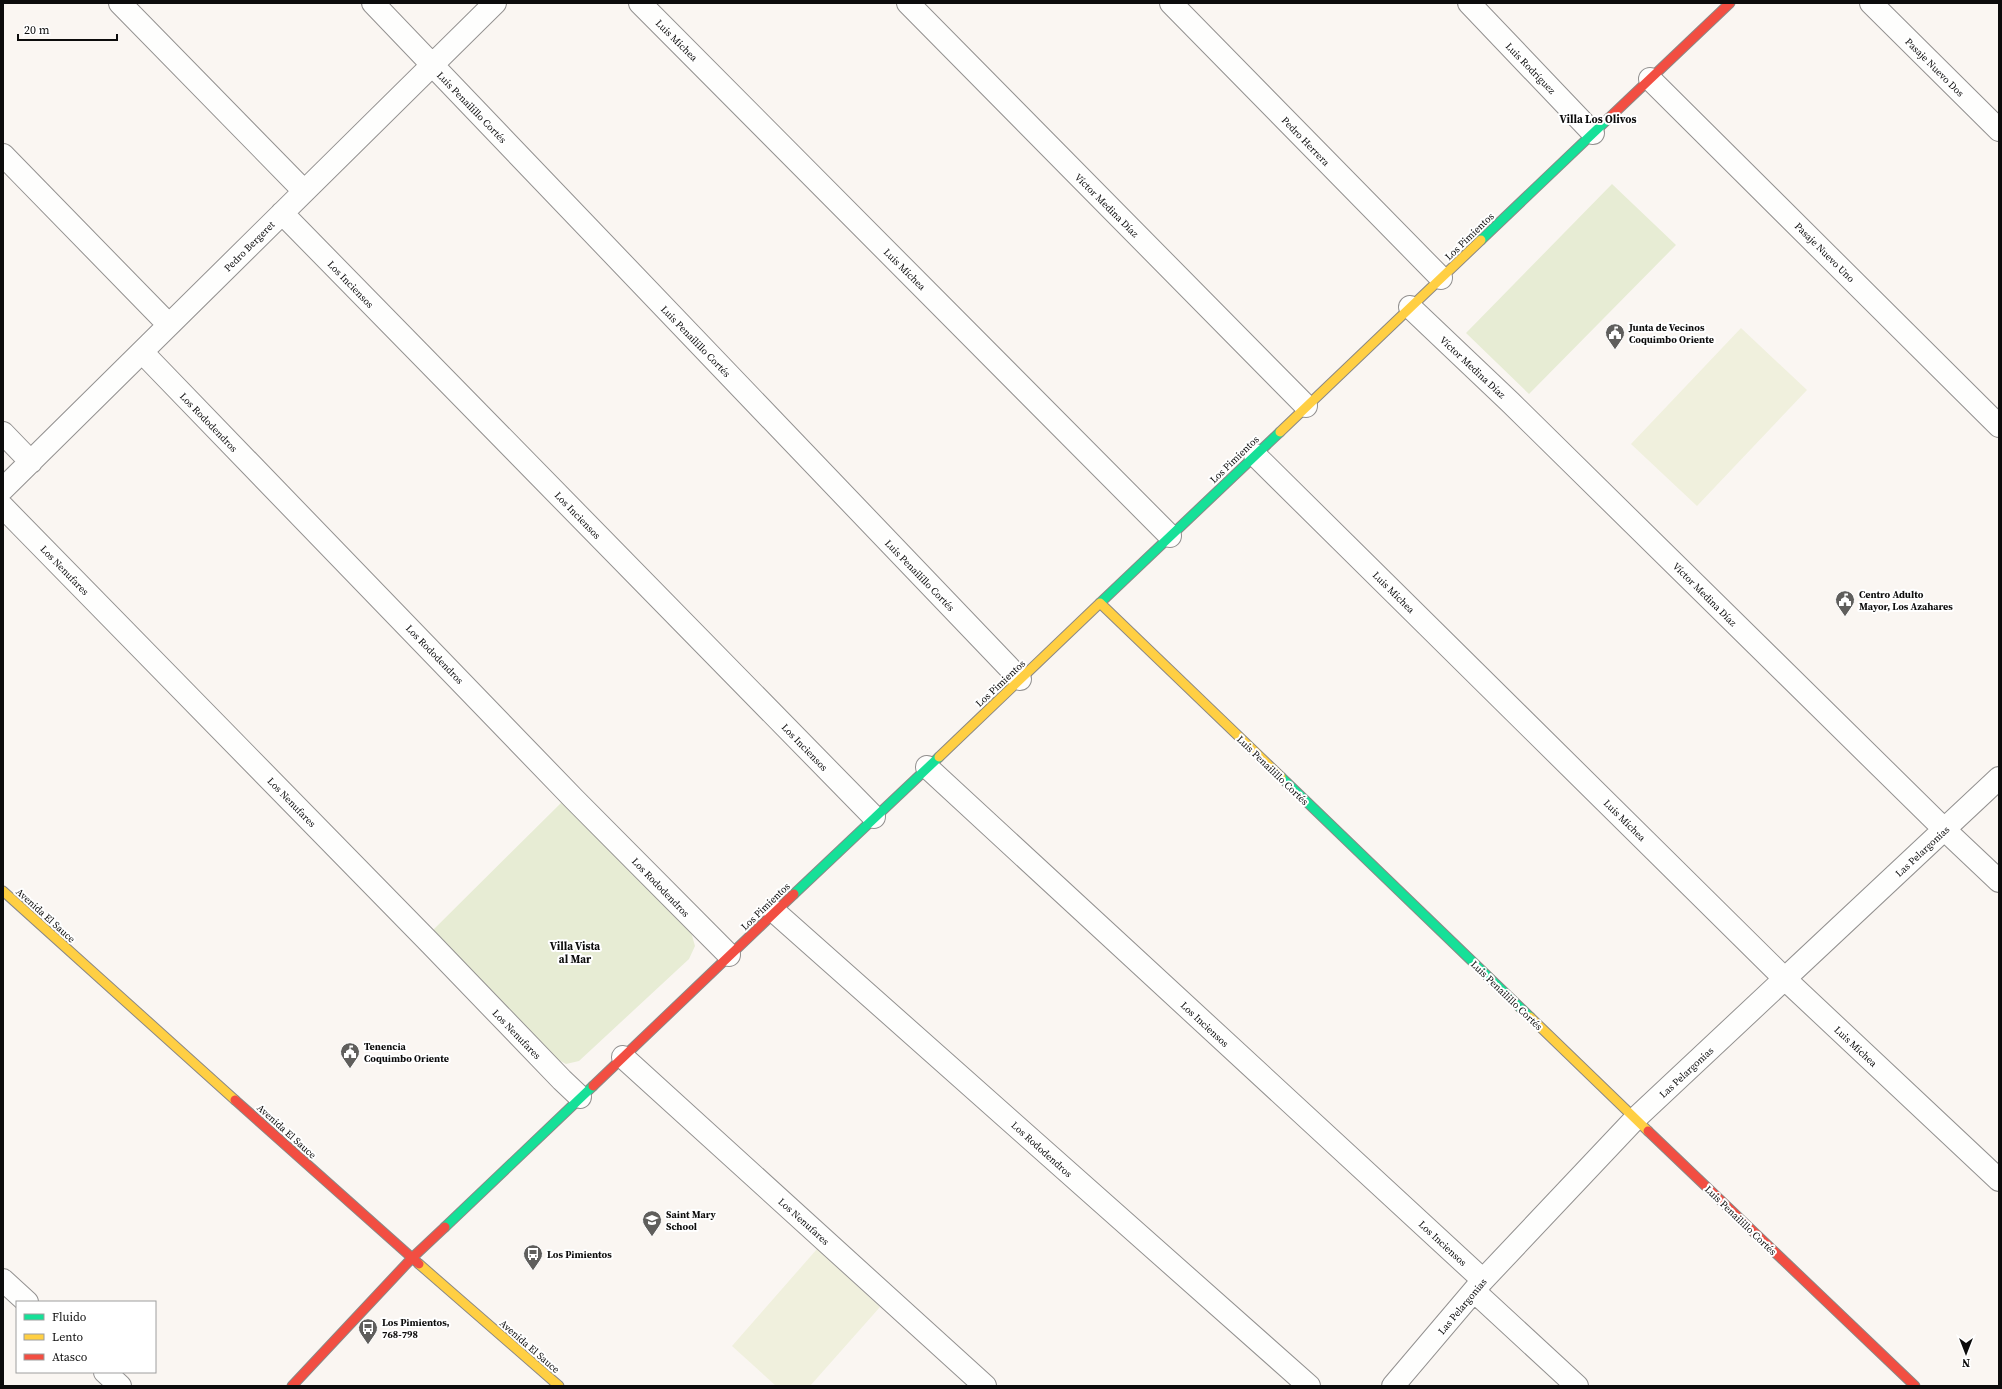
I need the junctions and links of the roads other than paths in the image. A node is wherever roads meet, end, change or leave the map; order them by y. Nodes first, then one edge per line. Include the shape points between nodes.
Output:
1 (120, 3) edge
2 (373, 3) edge
3 (496, 3) edge
4 (640, 3) edge
5 (908, 3) edge
6 (1171, 3) edge
7 (1469, 3) edge
8 (1730, 3) edge
9 (1871, 3) edge
10 (432, 65) junction
11 (1650, 78) junction
12 (1999, 130) edge
13 (1593, 133) junction
14 (3, 155) edge
15 (304, 191) junction
16 (282, 213) junction
17 (1441, 278) junction
18 (1410, 307) junction
19 (169, 325) junction
20 (142, 352) junction
21 (1306, 406) junction
22 (1999, 426) edge
23 (3, 433) edge
24 (1255, 455) junction
25 (31, 462) junction
26 (3, 489) edge
27 (3, 506) edge
28 (1170, 536) junction
29 (1100, 603) junction
30 (1020, 679) junction
31 (927, 767) junction
32 (1999, 778) edge
33 (874, 817) junction
34 (1945, 830) junction
35 (1999, 881) edge
36 (3, 891) edge
37 (775, 912) junction
38 (729, 955) junction
39 (1785, 979) junction
40 (623, 1057) junction
41 (580, 1098) junction
42 (1635, 1120) junction
43 (1999, 1180) edge
44 (412, 1258) junction
45 (3, 1280) edge
46 (1479, 1285) junction
47 (27, 1301) edge
48 (106, 1373) edge
49 (120, 1386) edge
50 (292, 1386) edge
51 (559, 1386) edge
52 (985, 1386) edge
53 (1309, 1386) edge
54 (1393, 1386) edge
55 (1577, 1386) edge
56 (1915, 1386) edge

1 - 15 street
2 - 10 street, Luis Penailillo Cortés
3 - 10 street, Pedro Bergeret
4 - 28 street, Luis Michea
5 - 21 street, Víctor Medina Díaz
6 - 17 street, Pedro Herrera
7 - 13 street, Luis Rodríguez
8 - 11 street, Los Pimientos
9 - 12 street, Pasaje Nuevo Dos
10 - 15 street, Pedro Bergeret
10 - 30 street, Luis Penailillo Cortés
11 - 13 street, Los Pimientos
11 - 22 street, Pasaje Nuevo Uno
13 - 17 street, Los Pimientos
14 - 19 street
15 - 16 street, Pedro Bergeret
16 - 19 street, Pedro Bergeret
16 - 33 street, Los Inciensos
17 - 18 street, Los Pimientos
18 - 21 street, Los Pimientos
18 - 34 street, Víctor Medina Díaz
19 - 20 street, Pedro Bergeret
20 - 25 street, Pedro Bergeret
20 - 38 street, Los Rododendros via 574,799
21 - 24 street, Los Pimientos
23 - 25 street
24 - 28 street, Los Pimientos
24 - 39 street, Luis Michea
25 - 26 street, Pedro Bergeret
27 - 41 street, Los Nenufares
28 - 29 street, Los Pimientos
29 - 30 street, Los Pimientos
29 - 42 street, Luis Penailillo Cortés
30 - 31 street, Los Pimientos
31 - 33 street, Los Pimientos
31 - 46 street, Los Inciensos
32 - 34 street, Las Pelargonias
33 - 37 street, Los Pimientos
34 - 35 street, Víctor Medina Díaz
34 - 39 street, Las Pelargonias
36 - 44 street, Avenida El Sauce
37 - 38 street, Los Pimientos
37 - 53 street, Los Rododendros
38 - 40 street, Los Pimientos
39 - 42 street, Las Pelargonias
39 - 43 street, Luis Michea
40 - 41 street, Los Pimientos
40 - 52 street, Los Nenufares
41 - 44 street, Los Pimientos
42 - 46 street, Las Pelargonias
42 - 56 street, Luis Penailillo Cortés
44 - 50 street, Los Pimientos
44 - 51 street, Avenida El Sauce
45 - 47 street
46 - 54 street, Las Pelargonias
46 - 55 street, Los Inciensos
48 - 49 street

